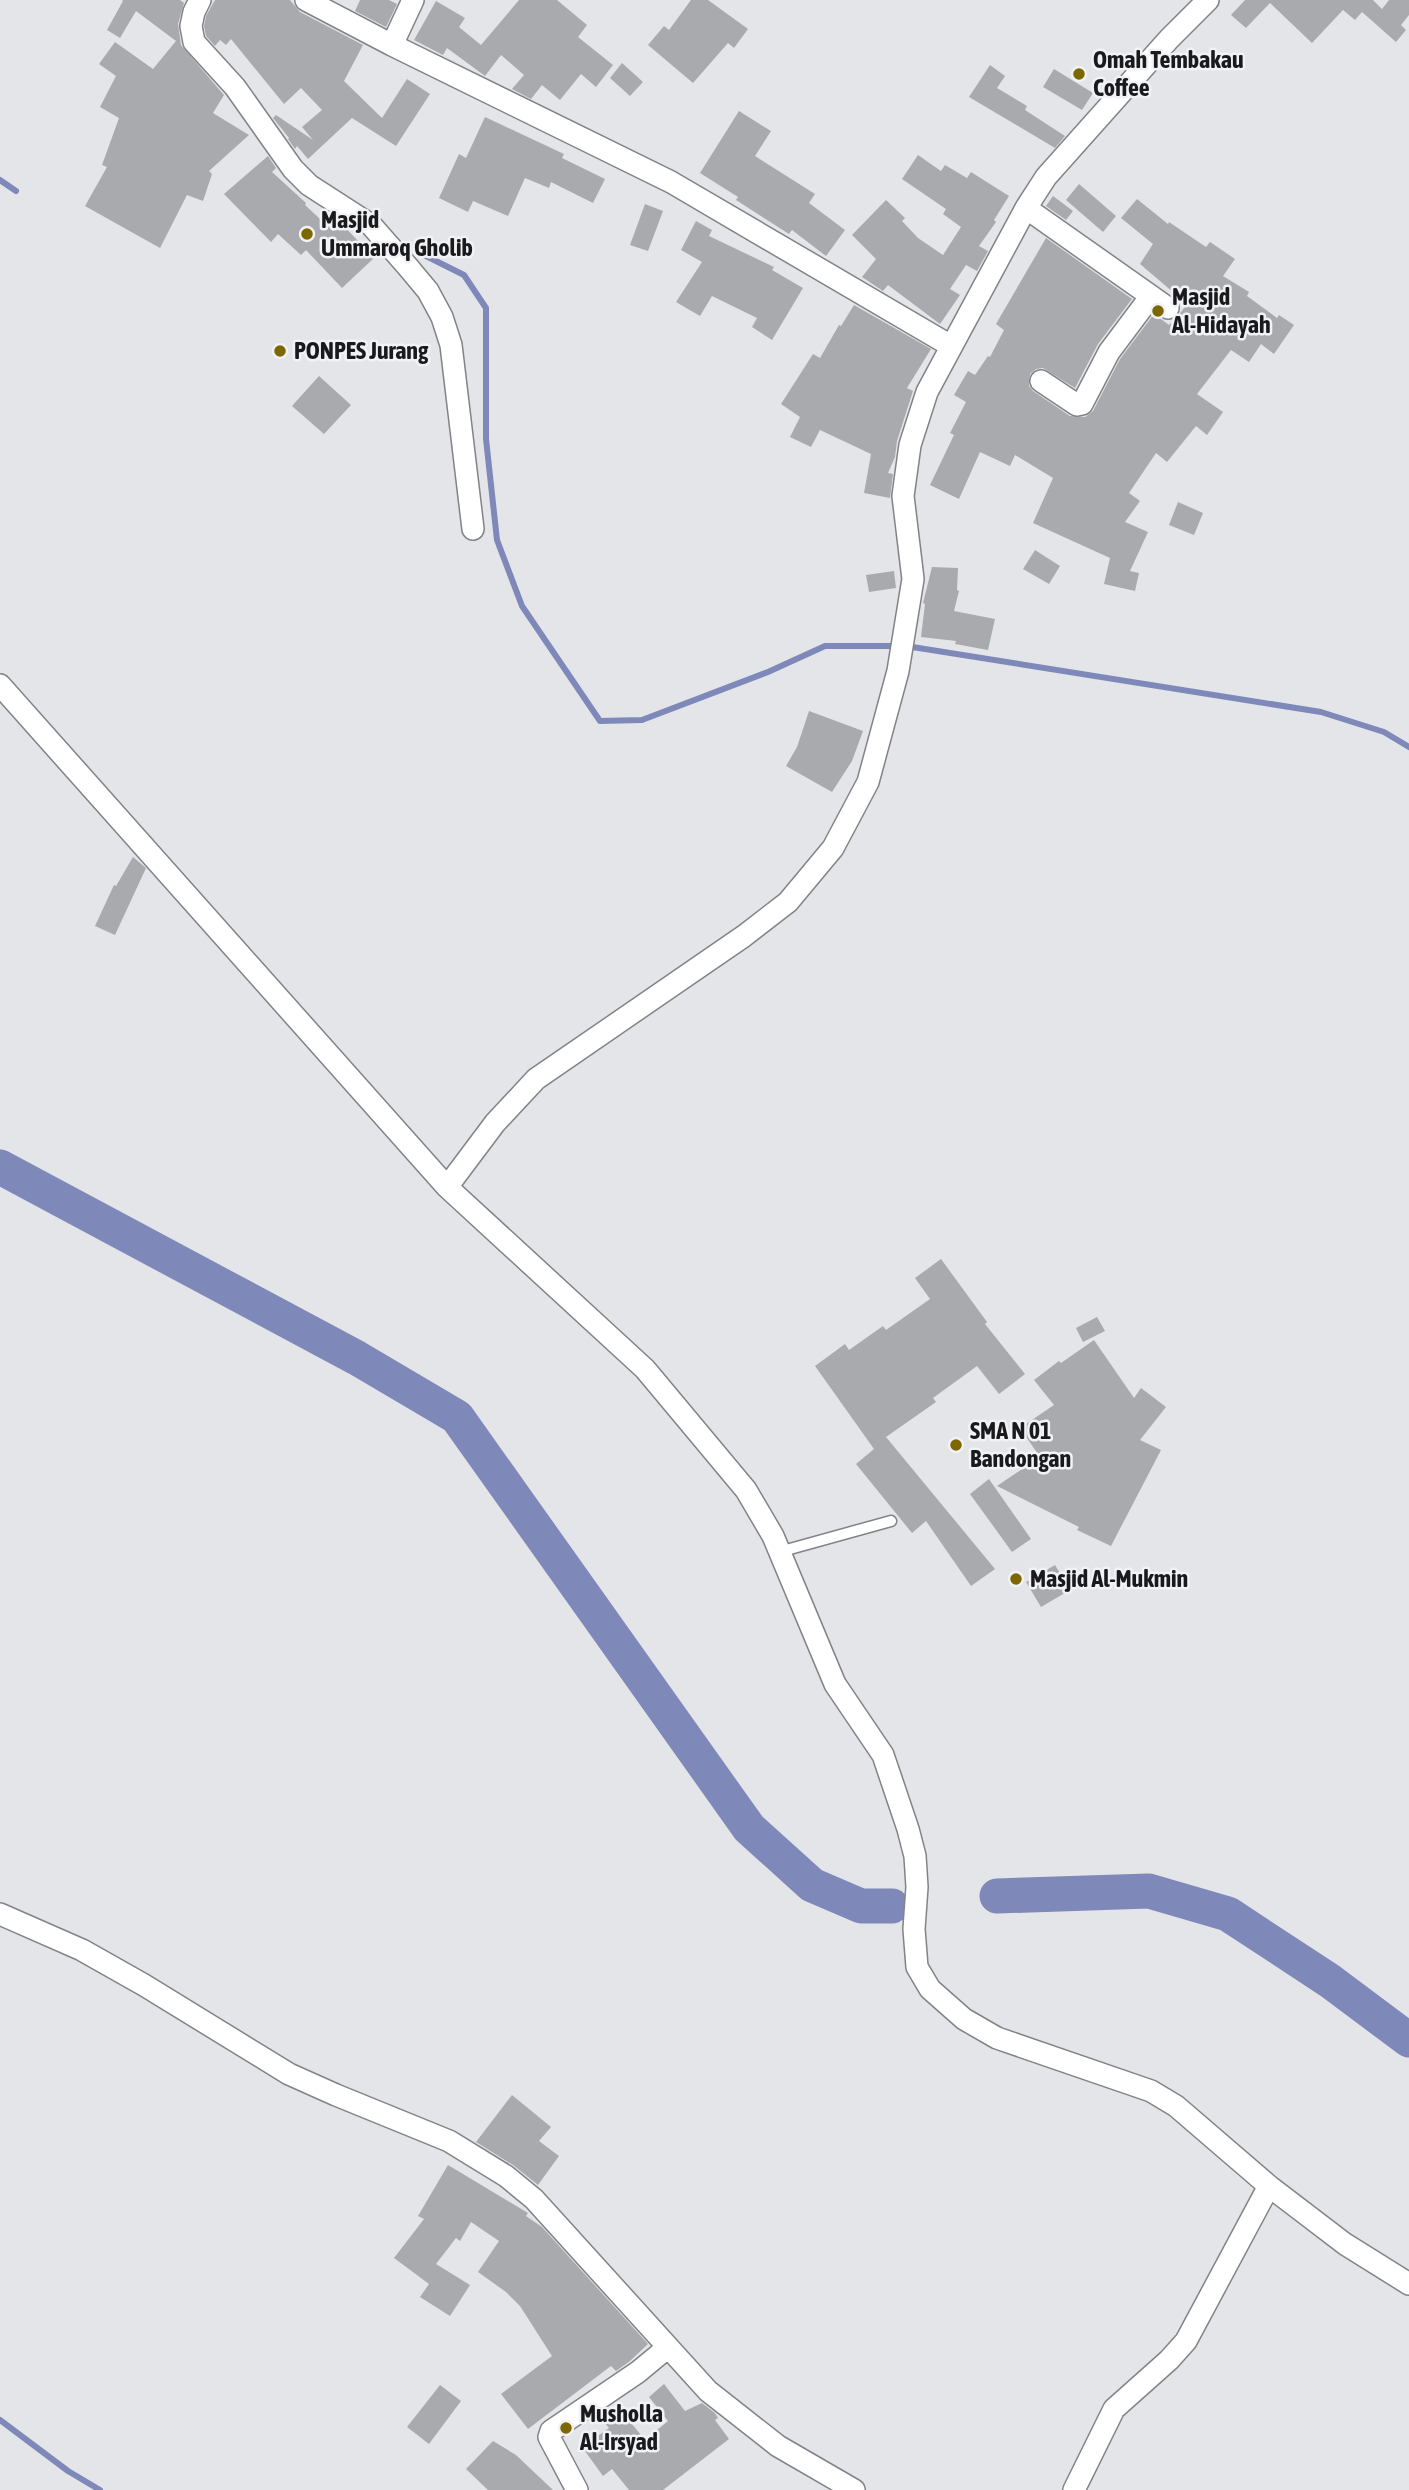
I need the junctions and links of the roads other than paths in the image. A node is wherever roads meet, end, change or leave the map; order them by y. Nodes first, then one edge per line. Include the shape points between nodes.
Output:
1 (200, 0) edge
2 (413, 0) edge
3 (1208, 0) edge
4 (308, 1) edge
5 (392, 45) junction
6 (1026, 208) junction
7 (951, 346) junction
8 (1041, 381) dead end
9 (473, 529) dead end
10 (0, 685) edge
11 (447, 1187) junction
12 (891, 1521) dead end
13 (778, 1552) junction
14 (0, 1914) edge
15 (1269, 2186) junction
16 (1409, 2284) edge
17 (667, 2348) junction
18 (577, 2490) edge
19 (854, 2490) edge
20 (1074, 2490) edge

1 - 9 street via 191,26 194,42 235,87 293,169 309,185 371,225 428,291 442,317 451,345
2 - 5 street
3 - 6 street via 1046,177
4 - 5 street
5 - 7 street via 671,182
6 - 7 street
6 - 8 street via 1160,302 1109,352 1082,404
7 - 11 street via 927,392 910,445 903,496 913,579 898,671 868,782 833,848 788,902 536,1079 495,1123
10 - 11 street
11 - 13 street via 645,1369 746,1490
12 - 13 lane
13 - 15 street via 835,1684 883,1755 915,1856 916,1966 930,1989 964,2019 997,2038 1151,2091 1176,2106
14 - 17 street via 144,1984 289,2074 449,2141 506,2176 534,2199
15 - 16 street via 1345,2244
15 - 20 street via 1186,2341 1114,2409
17 - 18 street via 551,2431 549,2437
17 - 19 street via 708,2391 755,2430

